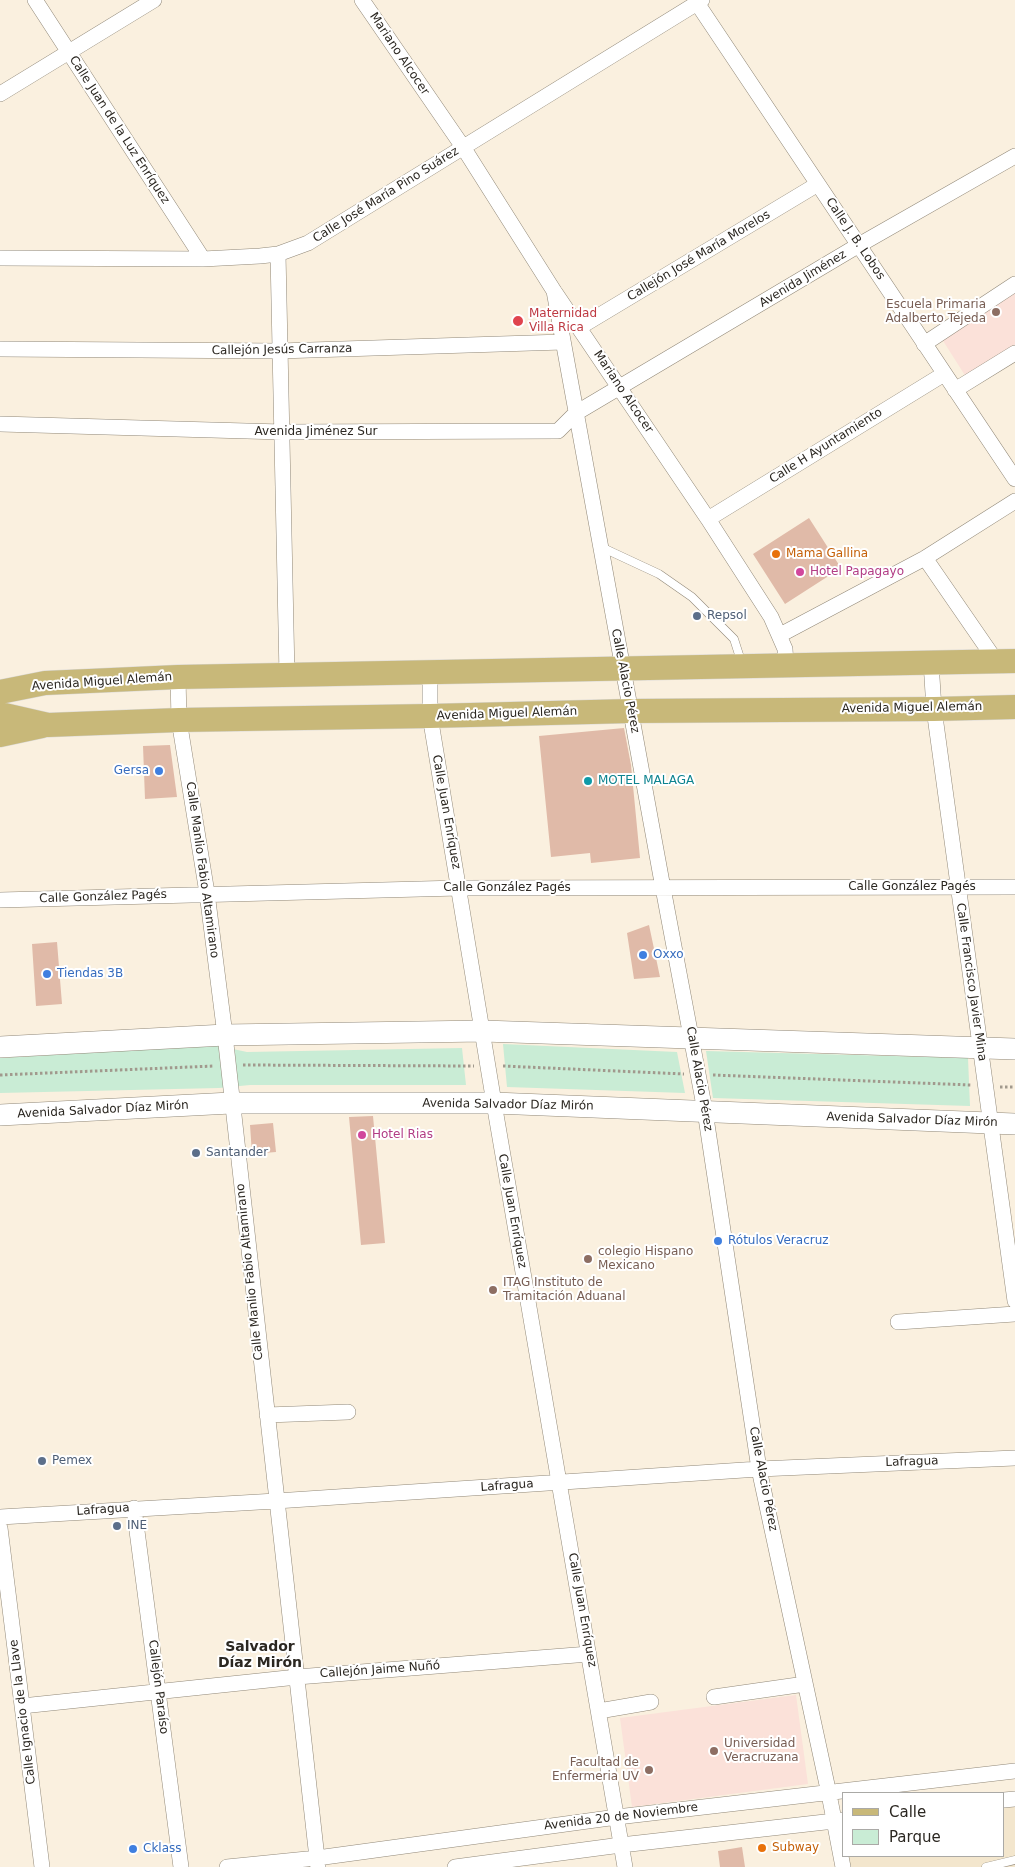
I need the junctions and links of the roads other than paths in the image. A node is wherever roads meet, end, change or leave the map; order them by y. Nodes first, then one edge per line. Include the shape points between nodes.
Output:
1 (36, 0) edge
2 (154, 0) edge
3 (362, 0) edge
4 (698, 1) edge
5 (68, 51) junction
6 (0, 94) edge
7 (463, 147) junction
8 (1015, 156) edge
9 (818, 184) junction
10 (860, 245) junction
11 (278, 254) junction
12 (0, 258) edge
13 (203, 259) junction
14 (1015, 284) edge
15 (554, 291) junction
16 (580, 327) junction
17 (563, 342) junction
18 (924, 344) junction
19 (0, 349) edge
20 (280, 351) junction
21 (1015, 353) edge
22 (944, 374) junction
23 (619, 388) junction
24 (955, 390) junction
25 (576, 413) junction
26 (0, 424) edge
27 (282, 432) junction
28 (1015, 479) edge
29 (1015, 501) edge
30 (708, 519) junction
31 (601, 547) junction
32 (925, 558) junction
33 (780, 635) junction
34 (1006, 661) edge
35 (931, 662) junction
36 (786, 665) junction
37 (743, 666) junction
38 (623, 669) junction
39 (430, 672) junction
40 (287, 675) junction
41 (0, 676) edge
42 (178, 677) junction
43 (45, 683) junction
44 (0, 692) edge
45 (1015, 707) edge
46 (934, 709) junction
47 (631, 711) junction
48 (0, 714) edge
49 (430, 716) junction
50 (178, 720) junction
51 (48, 725) junction
52 (0, 735) edge
53 (958, 887) junction
54 (1015, 887) edge
55 (459, 888) junction
56 (663, 888) junction
57 (207, 893) junction
58 (0, 900) edge
59 (483, 1031) junction
60 (225, 1035) junction
61 (693, 1038) junction
62 (0, 1047) edge
63 (980, 1047) junction
64 (1015, 1049) edge
65 (231, 1103) junction
66 (494, 1103) junction
67 (705, 1111) junction
68 (0, 1115) edge
69 (990, 1123) junction
70 (1015, 1124) edge
71 (1015, 1301) edge
72 (1015, 1314) edge
73 (898, 1322) dead end
74 (348, 1412) dead end
75 (266, 1415) junction
76 (1015, 1458) edge
77 (759, 1469) junction
78 (559, 1483) junction
79 (276, 1501) junction
80 (134, 1508) junction
81 (0, 1517) edge
82 (0, 1528) edge
83 (590, 1654) junction
84 (297, 1677) junction
85 (805, 1684) junction
86 (159, 1692) junction
87 (714, 1697) dead end
88 (651, 1702) dead end
89 (22, 1706) junction
90 (599, 1711) junction
91 (1015, 1771) edge
92 (842, 1792) edge
93 (845, 1792) edge
94 (829, 1794) junction
95 (617, 1817) junction
96 (839, 1821) edge
97 (621, 1845) junction
98 (842, 1856) edge
99 (1015, 1860) edge
100 (318, 1862) edge
101 (42, 1867) edge
102 (181, 1867) edge
103 (227, 1867) edge
104 (455, 1867) edge
105 (625, 1867) edge
106 (986, 1867) edge

1 - 5 street, Calle Juan de la Luz Enríquez
2 - 5 street
3 - 7 street, Mariano Alcocer
4 - 7 street, Calle José María Pino Suárez
4 - 9 street, Calle J. B. Lobos
5 - 6 street
5 - 13 street, Calle Juan de la Luz Enríquez
7 - 11 street, Calle José María Pino Suárez via 308,243
7 - 15 street, Mariano Alcocer
8 - 10 street, Avenida Jiménez
9 - 10 street, Calle J. B. Lobos
9 - 16 street, Callejón José María Morelos
10 - 18 street, Calle J. B. Lobos
10 - 23 street, Avenida Jiménez
11 - 13 street, Calle José María Pino Suárez
11 - 20 street
12 - 13 street, Calle José María Pino Suárez
14 - 18 street
15 - 16 street, Mariano Alcocer
15 - 17 street, Calle Alacio Pérez
16 - 23 street, Mariano Alcocer
17 - 20 street, Callejón Jesús Carranza
17 - 25 street, Calle Alacio Pérez
18 - 22 street, Calle J. B. Lobos
19 - 20 street, Callejón Jesús Carranza
20 - 27 street
21 - 24 street
22 - 24 street, Calle J. B. Lobos
22 - 30 street, Calle H Ayuntamiento
23 - 25 street, Avenida Jiménez Sur
23 - 30 street, Mariano Alcocer
24 - 28 street, Calle J. B. Lobos
25 - 27 street, Avenida Jiménez Sur via 558,431
25 - 31 street, Calle Alacio Pérez
26 - 27 street, Avenida Jiménez Sur
27 - 40 street
29 - 32 street
30 - 33 street, Mariano Alcocer
31 - 37 lane via 659,574 692,597 734,639
31 - 38 street, Calle Alacio Pérez
32 - 33 street
32 - 34 street
33 - 36 street, Mariano Alcocer
34 - 35 main road, Avenida Miguel Alemán
35 - 36 main road, Avenida Miguel Alemán
35 - 46 street, Calle Francisco Javier Mina
36 - 37 main road, Avenida Miguel Alemán
37 - 38 main road, Avenida Miguel Alemán
38 - 39 main road, Avenida Miguel Alemán
38 - 47 street, Calle Alacio Pérez
39 - 40 main road, Avenida Miguel Alemán
39 - 49 street, Calle Juan Enríquez
40 - 42 main road, Avenida Miguel Alemán
41 - 43 main road
42 - 43 main road, Avenida Miguel Alemán
42 - 50 street, Calle Manlio Fabio Altamirano
43 - 44 main road, Avenida Miguel Alemán
45 - 46 main road, Avenida Miguel Alemán
46 - 47 main road, Avenida Miguel Alemán
46 - 53 street, Calle Francisco Javier Mina
47 - 49 main road, Avenida Miguel Alemán
47 - 56 street, Calle Alacio Pérez
48 - 51 main road, Avenida Miguel Alemán
49 - 50 main road, Avenida Miguel Alemán
49 - 55 street, Calle Juan Enríquez
50 - 51 main road, Avenida Miguel Alemán
50 - 57 street, Calle Manlio Fabio Altamirano
51 - 52 main road
53 - 54 street, Calle González Pagés
53 - 56 street, Calle González Pagés
53 - 63 street, Calle Francisco Javier Mina
55 - 56 street, Calle González Pagés
55 - 57 street, Calle González Pagés
55 - 59 street, Calle Juan Enríquez
56 - 61 street, Calle Alacio Pérez
57 - 58 street, Calle González Pagés
57 - 60 street, Calle Manlio Fabio Altamirano
59 - 60 main road
59 - 61 main road
59 - 66 street, Calle Juan Enríquez
60 - 62 main road
60 - 65 street, Calle Manlio Fabio Altamirano
61 - 63 main road
61 - 67 street, Calle Alacio Pérez
63 - 64 main road
63 - 69 street, Calle Francisco Javier Mina
65 - 66 main road, Avenida Salvador Díaz Mirón
65 - 68 main road, Avenida Salvador Díaz Mirón
65 - 75 street, Calle Manlio Fabio Altamirano
66 - 67 main road, Avenida Salvador Díaz Mirón
66 - 78 street, Calle Juan Enríquez
67 - 69 main road, Avenida Salvador Díaz Mirón
67 - 77 street, Calle Alacio Pérez
69 - 70 main road, Avenida Salvador Díaz Mirón
69 - 71 street, Calle Francisco Javier Mina
72 - 73 street
74 - 75 street
75 - 79 street, Calle Manlio Fabio Altamirano
76 - 77 street, Lafragua
77 - 78 street, Lafragua
77 - 85 street, Calle Alacio Pérez
78 - 79 street, Lafragua
78 - 83 street, Calle Juan Enríquez
79 - 80 street, Lafragua
79 - 84 street, Calle Manlio Fabio Altamirano
80 - 81 street, Lafragua
80 - 86 street, Callejón Paraíso
82 - 89 street, Calle Ignacio de la Llave
83 - 84 street, Callejón Jaime Nuñó
83 - 90 street, Calle Juan Enríquez
84 - 86 street, Callejón Jaime Nuñó
84 - 100 street, Calle Manlio Fabio Altamirano
85 - 87 street
85 - 94 street, Calle Alacio Pérez
86 - 89 street, Callejón Jaime Nuñó
86 - 102 street, Callejón Paraíso
88 - 90 street
89 - 101 street, Calle Ignacio de la Llave
90 - 95 street, Calle Juan Enríquez
91 - 93 street, Avenida 20 de Noviembre
92 - 94 street, Avenida 20 de Noviembre
94 - 95 street, Avenida 20 de Noviembre
94 - 96 street, Calle Alacio Pérez
95 - 97 street, Calle Juan Enríquez
95 - 100 street, Avenida 20 de Noviembre
96 - 97 street
96 - 98 street, Calle Alacio Pérez
97 - 104 street
97 - 105 street, Calle Juan Enríquez
99 - 106 lane
100 - 103 street, Avenida 20 de Noviembre

